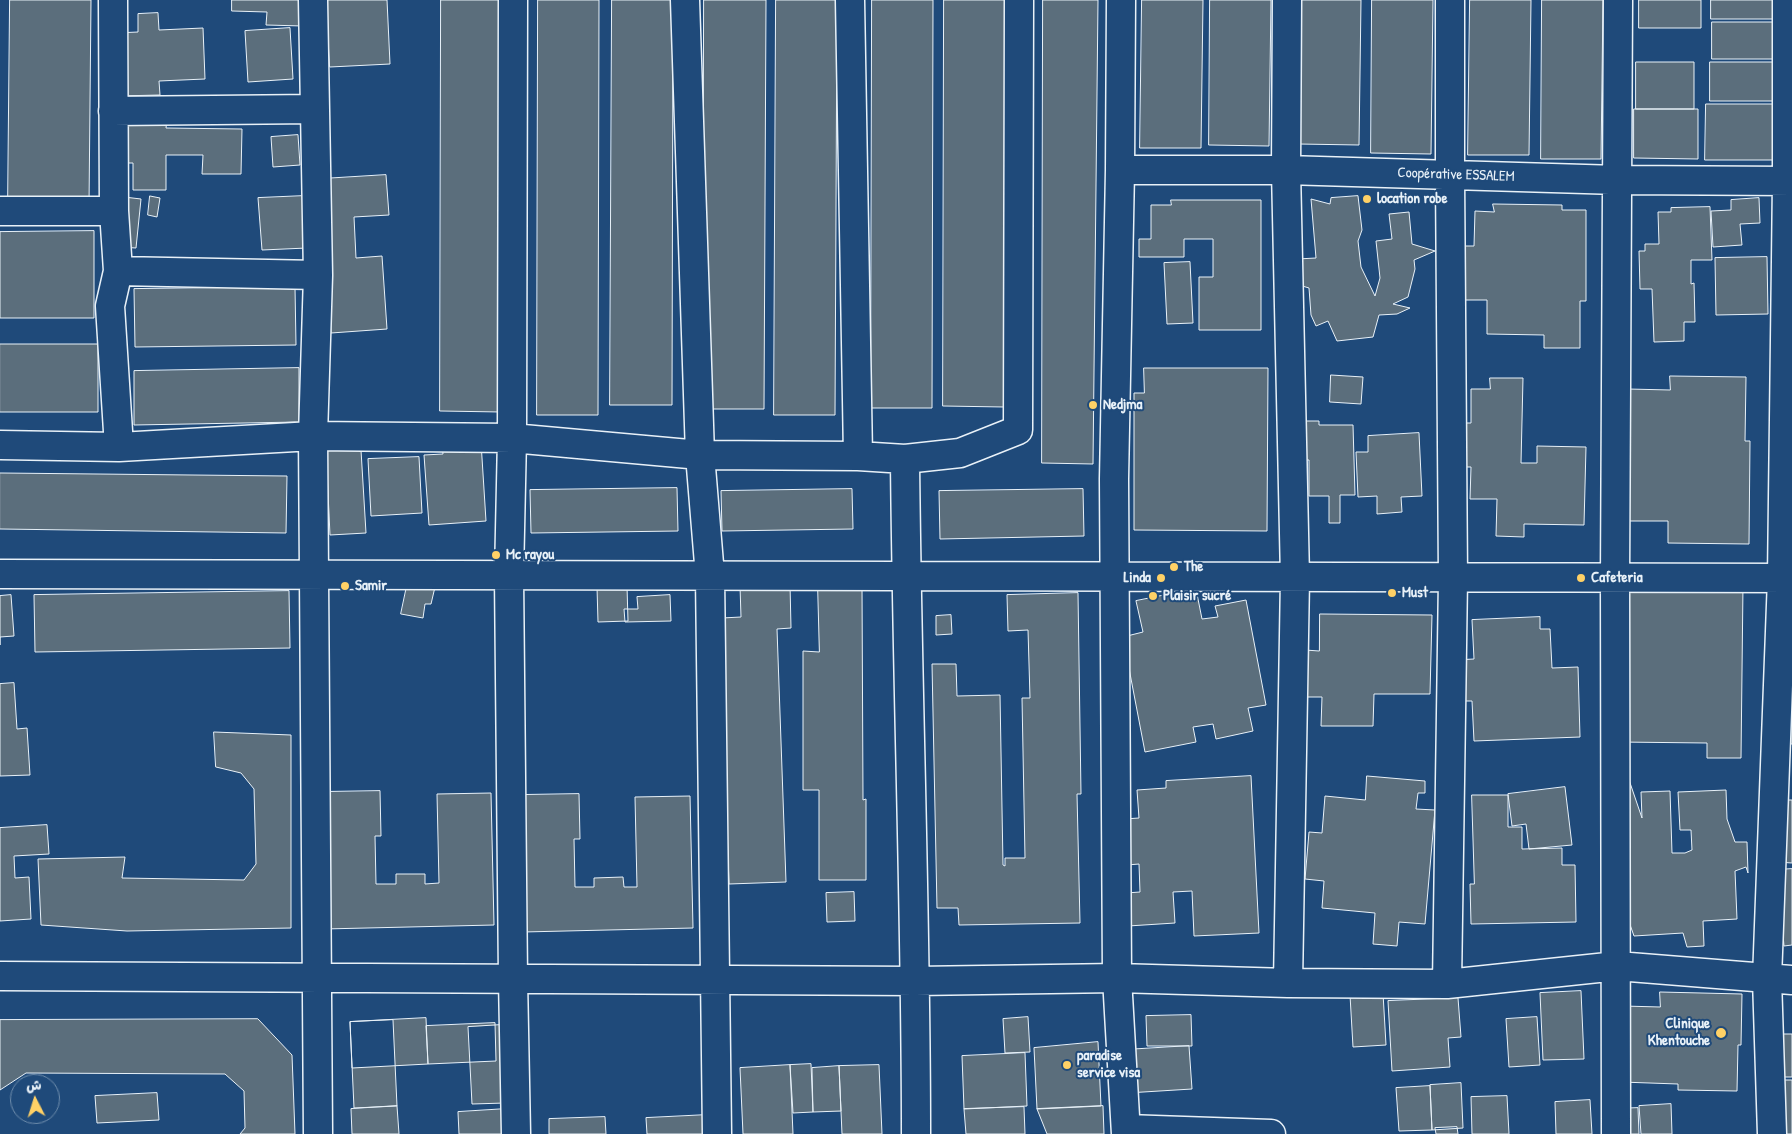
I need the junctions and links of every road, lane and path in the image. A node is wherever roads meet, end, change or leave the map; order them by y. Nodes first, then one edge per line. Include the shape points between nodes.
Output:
1 (112, 0) edge
2 (313, 0) edge
3 (513, 0) edge
4 (685, 0) edge
5 (850, 0) edge
6 (1019, 0) edge
7 (1121, 0) edge
8 (1287, 0) edge
9 (1450, 0) edge
10 (1618, 0) edge
11 (1786, 0) edge
12 (315, 109) junction
13 (113, 111) junction
14 (1120, 170) junction
15 (1286, 170) junction
16 (1450, 174) junction
17 (1618, 180) junction
18 (1789, 181) edge
19 (0, 211) edge
20 (114, 211) junction
21 (118, 271) junction
22 (318, 274) junction
23 (313, 436) junction
24 (512, 438) junction
25 (0, 445) edge
26 (118, 447) junction
27 (700, 455) junction
28 (858, 456) junction
29 (905, 459) junction
30 (0, 574) edge
31 (314, 576) junction
32 (509, 576) junction
33 (710, 576) junction
34 (1114, 576) junction
35 (906, 577) junction
36 (1295, 578) junction
37 (1453, 578) junction
38 (1615, 578) junction
39 (1787, 578) edge
40 (1616, 966) junction
41 (0, 976) edge
42 (317, 978) junction
43 (1117, 978) junction
44 (512, 979) junction
45 (1780, 979) edge
46 (716, 980) junction
47 (916, 981) junction
48 (1288, 983) junction
49 (1447, 984) junction
50 (1126, 1132) edge
51 (318, 1134) edge
52 (516, 1134) edge
53 (717, 1134) edge
54 (916, 1134) edge
55 (1271, 1134) edge
56 (1616, 1134) edge
57 (1772, 1134) edge

1 - 13 street
2 - 12 street
3 - 24 street
4 - 27 street
5 - 28 street
6 - 29 street via 1018,430 960,453
7 - 14 street
8 - 15 street
9 - 16 street
10 - 17 street
11 - 18 street
12 - 13 street
12 - 22 street
13 - 20 street
14 - 15 street, Coopérative ESSALEM
14 - 34 street
15 - 16 street, Coopérative ESSALEM
15 - 36 street
16 - 17 street, Coopérative ESSALEM
16 - 37 street
17 - 18 street, Coopérative ESSALEM
17 - 38 street
18 - 39 street
19 - 20 street
20 - 21 street
21 - 22 street
21 - 26 street via 110,306
22 - 23 street
23 - 24 street
23 - 26 street
23 - 31 street
24 - 27 street
24 - 32 street
25 - 26 street
27 - 28 street
27 - 33 street
28 - 29 street
29 - 35 street
30 - 31 street
31 - 32 street
31 - 42 street
32 - 33 street
32 - 44 street
33 - 35 street
33 - 46 street
34 - 35 street
34 - 36 street
34 - 43 street
35 - 47 street
36 - 37 street
36 - 48 street
37 - 38 street
37 - 49 street
38 - 39 street
38 - 40 street
39 - 45 street
40 - 45 street
40 - 49 street
40 - 56 street
41 - 42 street
42 - 44 street
42 - 51 street
43 - 47 street
43 - 48 street
43 - 50 street
44 - 46 street
44 - 52 street
45 - 57 street
46 - 47 street
46 - 53 street
47 - 54 street
48 - 49 street
50 - 55 street

